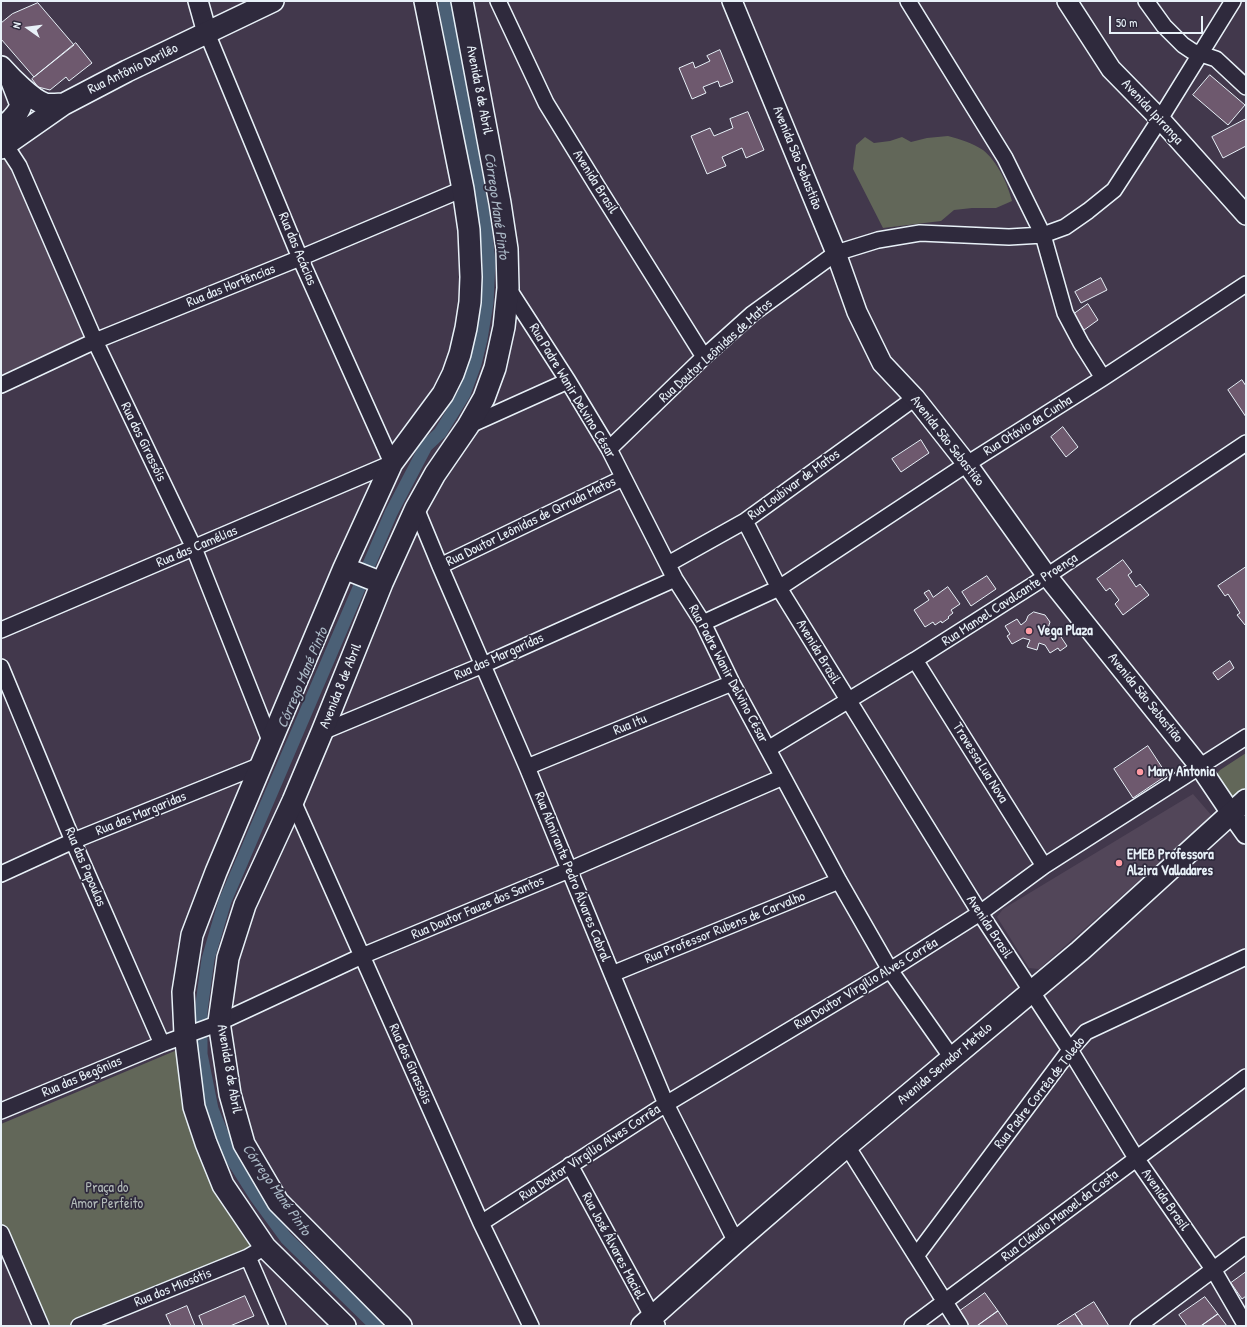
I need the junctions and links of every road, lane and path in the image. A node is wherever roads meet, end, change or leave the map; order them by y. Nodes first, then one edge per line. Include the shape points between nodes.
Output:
1 (198, 1) edge
2 (272, 1) edge
3 (425, 1) edge
4 (462, 1) edge
5 (498, 1) edge
6 (732, 1) edge
7 (908, 1) edge
8 (1067, 1) edge
9 (1146, 1) edge
10 (1233, 1) edge
11 (207, 33) junction
12 (1201, 53) junction
13 (6, 72) edge
14 (1246, 87) edge
15 (64, 104) junction
16 (1160, 119) junction
17 (4, 137) edge
18 (463, 189) junction
19 (1246, 215) edge
20 (1043, 235) junction
21 (836, 253) junction
22 (300, 258) junction
23 (1246, 284) edge
24 (508, 288) junction
25 (95, 341) junction
26 (704, 357) junction
27 (1103, 378) junction
28 (568, 381) junction
29 (1, 385) edge
30 (915, 398) junction
31 (468, 426) junction
32 (1246, 443) edge
33 (609, 450) junction
34 (392, 463) junction
35 (967, 464) junction
36 (623, 478) junction
37 (416, 508) junction
38 (745, 521) junction
39 (194, 548) junction
40 (668, 564) junction
41 (440, 566) junction
42 (363, 575) junction
43 (1048, 576) junction
44 (675, 579) junction
45 (779, 588) junction
46 (703, 623) junction
47 (1, 630) edge
48 (915, 660) junction
49 (483, 665) junction
50 (1, 667) edge
51 (732, 682) junction
52 (847, 700) junction
53 (322, 732) junction
54 (1246, 737) edge
55 (270, 743) junction
56 (768, 749) junction
57 (261, 765) junction
58 (527, 767) junction
59 (1200, 767) junction
60 (783, 777) junction
61 (1246, 800) edge
62 (293, 801) junction
63 (1230, 813) junction
64 (1246, 834) edge
65 (73, 841) junction
66 (1044, 866) junction
67 (570, 870) junction
68 (1, 874) edge
69 (839, 881) junction
70 (980, 913) junction
71 (362, 956) junction
72 (1246, 957) edge
73 (890, 970) junction
74 (612, 974) junction
75 (1032, 991) junction
76 (216, 1024) junction
77 (189, 1033) junction
78 (162, 1044) junction
79 (1070, 1050) junction
80 (952, 1058) junction
81 (1246, 1077) edge
82 (666, 1104) junction
83 (1, 1111) edge
84 (847, 1146) junction
85 (1136, 1158) junction
86 (570, 1165) junction
87 (481, 1223) junction
88 (1, 1233) edge
89 (736, 1242) junction
90 (1246, 1245) edge
91 (257, 1252) junction
92 (916, 1256) junction
93 (1213, 1269) junction
94 (945, 1302) junction
95 (650, 1323) edge
96 (41, 1326) edge
97 (79, 1326) edge
98 (278, 1326) edge
99 (345, 1326) edge
100 (401, 1326) edge
101 (530, 1326) edge
102 (912, 1326) edge
103 (960, 1326) edge
104 (1138, 1326) edge
105 (1246, 1326) edge

1 - 11 street
2 - 11 main road, Rua Antônio Dorilêo
3 - 18 main road, Avenida 8 de Abril
4 - 24 main road, Avenida 8 de Abril via 500,203 507,249
5 - 26 street, Avenida Brasil via 546,103
6 - 21 street, Avenida São Sebastião
7 - 20 street via 1004,158
8 - 16 street, Avenida Ipiranga via 1111,69
9 - 12 street via 1182,45
10 - 12 street, Rua Doutor Leônidas de Matos
11 - 15 main road, Rua Antônio Dorilêo
11 - 22 street, Rua das Acácias
12 - 14 street via 1216,59
12 - 16 street, Rua Doutor Leônidas de Matos
13 - 15 main road via 37,100 46,104
13 - 17 main road via 21,105
15 - 17 main road, Rua Antônio Dorilêo
16 - 19 street, Avenida Ipiranga
16 - 20 street, Rua Doutor Leônidas de Matos via 1114,190 1065,227
17 - 25 street, Rua dos Girassóis
18 - 22 street, Rua das Hortências
18 - 34 main road, Avenida 8 de Abril via 469,230 471,277 469,308 460,354 443,394
20 - 21 street, Rua Doutor Leônidas de Matos via 1009,237 920,233 878,240
20 - 27 street via 1065,313
21 - 26 street, Rua Doutor Leônidas de Matos via 752,314
21 - 30 street, Avenida São Sebastião via 857,312 882,363
22 - 25 street, Rua das Hortências
22 - 34 street, Rua das Acácias
23 - 27 street, Rua Otávio da Cunha
24 - 28 street, Rua Padre Wanir Delvino César
24 - 31 main road, Avenida 8 de Abril via 504,327 495,368 484,398
25 - 29 street, Rua das Hortências
25 - 39 street, Rua dos Girassóis
26 - 33 street, Rua Doutor Leônidas de Matos
27 - 35 street, Rua Otávio da Cunha
28 - 31 street
28 - 33 street, Rua Padre Wanir Delvino César
30 - 35 street, Avenida São Sebastião
30 - 38 street, Rua Loubivar de Matos
31 - 37 main road, Avenida 8 de Abril via 435,474
32 - 43 street, Rua Manoel Cavalcante Proença
33 - 36 street, Rua Padre Wanir Delvino César
34 - 39 street, Rua das Camélias
34 - 42 main road, Avenida 8 de Abril
35 - 43 street, Avenida São Sebastião
35 - 45 street, Rua Otávio da Cunha
36 - 40 street, Rua Padre Wanir Delvino César
36 - 41 street, Rua Doutor Leônidas de Qrruda Matos
37 - 41 street, Rua Almirante Pedro Álvares Cabral
37 - 42 main road, Avenida 8 de Abril
38 - 40 street, Rua Loubivar de Matos
38 - 45 street, Avenida Brasil
39 - 47 street, Rua das Camélias
39 - 55 street, Rua dos Girassóis
40 - 44 street, Rua Padre Wanir Delvino César
41 - 49 street, Rua Almirante Pedro Álvares Cabral
42 - 53 main road, Avenida 8 de Abril
42 - 55 main road, Avenida 8 de Abril
43 - 48 street, Rua Manoel Cavalcante Proença
43 - 59 street, Avenida São Sebastião
44 - 46 street, Rua Padre Wanir Delvino César
44 - 49 street, Rua das Margaridas
45 - 46 street, Rua Otávio da Cunha
45 - 52 street, Avenida Brasil
46 - 51 street, Rua Padre Wanir Delvino César
48 - 52 street, Rua Manoel Cavalcante Proença
48 - 66 street, Travessa Lua Nova
49 - 53 street, Rua das Margaridas
49 - 58 street, Rua Almirante Pedro Álvares Cabral
50 - 65 street, Rua das Papoulas
51 - 56 street, Rua Padre Wanir Delvino César
51 - 58 street, Rua Itu
52 - 56 street, Rua Manoel Cavalcante Proença
52 - 70 street, Avenida Brasil
53 - 62 main road, Avenida 8 de Abril
54 - 59 street, Rua Doutor Virgílio Alves Corrêa
55 - 57 main road, Avenida 8 de Abril
56 - 60 street, Rua Padre Wanir Delvino César
57 - 65 street, Rua das Margaridas
57 - 77 main road, Avenida 8 de Abril via 192,935 183,992
58 - 67 street, Rua Almirante Pedro Álvares Cabral
59 - 63 street, Avenida São Sebastião
59 - 66 street, Rua Doutor Virgílio Alves Corrêa
60 - 67 street, Rua Doutor Fauze dos Santos
60 - 69 street, Rua Padre Wanir Delvino César
61 - 63 main road, Avenida Senador Metelo
62 - 71 street, Rua dos Girassóis
62 - 76 main road, Avenida 8 de Abril via 245,905 228,958
63 - 64 street, Avenida São Sebastião
63 - 75 main road, Avenida Senador Metelo via 1080,951
65 - 68 street, Rua das Margaridas
65 - 78 street, Rua das Papoulas
66 - 70 street, Rua Doutor Virgílio Alves Corrêa
67 - 71 street, Rua Doutor Fauze dos Santos
67 - 74 street, Rua Almirante Pedro Álvares Cabral
69 - 73 street, Rua Padre Wanir Delvino César
69 - 74 street, Rua Professor Rubens de Carvalho
70 - 73 street, Rua Doutor Virgílio Alves Corrêa
70 - 75 street, Avenida Brasil
71 - 76 street, Rua Doutor Fauze dos Santos
71 - 87 street, Rua dos Girassóis
72 - 79 street, Rua Padre Corrêa de Toledo via 1086,1032
73 - 80 street, Rua Padre Wanir Delvino César
73 - 82 street, Rua Doutor Virgílio Alves Corrêa
74 - 82 street, Rua Almirante Pedro Álvares Cabral
75 - 79 street, Avenida Brasil
75 - 80 main road, Avenida Senador Metelo
76 - 77 street, Rua Doutor Fauze dos Santos
76 - 100 main road, Avenida 8 de Abril via 230,1094 244,1144 278,1202
77 - 78 street
77 - 91 main road, Avenida 8 de Abril via 194,1108 223,1185
78 - 83 street, Rua das Begônias
79 - 85 street, Avenida Brasil
79 - 92 street, Rua Padre Corrêa de Toledo
80 - 84 main road, Avenida Senador Metelo
81 - 85 street, Rua Cláudio Manoel da Costa
82 - 86 street, Rua Doutor Virgílio Alves Corrêa
82 - 89 street, Rua Almirante Pedro Álvares Cabral
84 - 89 main road, Avenida Senador Metelo
84 - 92 street
85 - 93 street, Avenida Brasil
85 - 94 street, Rua Cláudio Manoel da Costa
86 - 87 street, Rua Doutor Virgílio Alves Corrêa
86 - 95 street, Rua José Álvares Maciel
87 - 101 street, Rua dos Girassóis
88 - 96 street
89 - 95 main road, Avenida Senador Metelo
90 - 93 street
91 - 97 street, Rua dos Miosótis
91 - 98 street
91 - 99 main road, Avenida 8 de Abril
92 - 94 street
93 - 104 street
93 - 105 street, Avenida Brasil
94 - 102 street, Rua Cláudio Manoel da Costa
94 - 103 street

